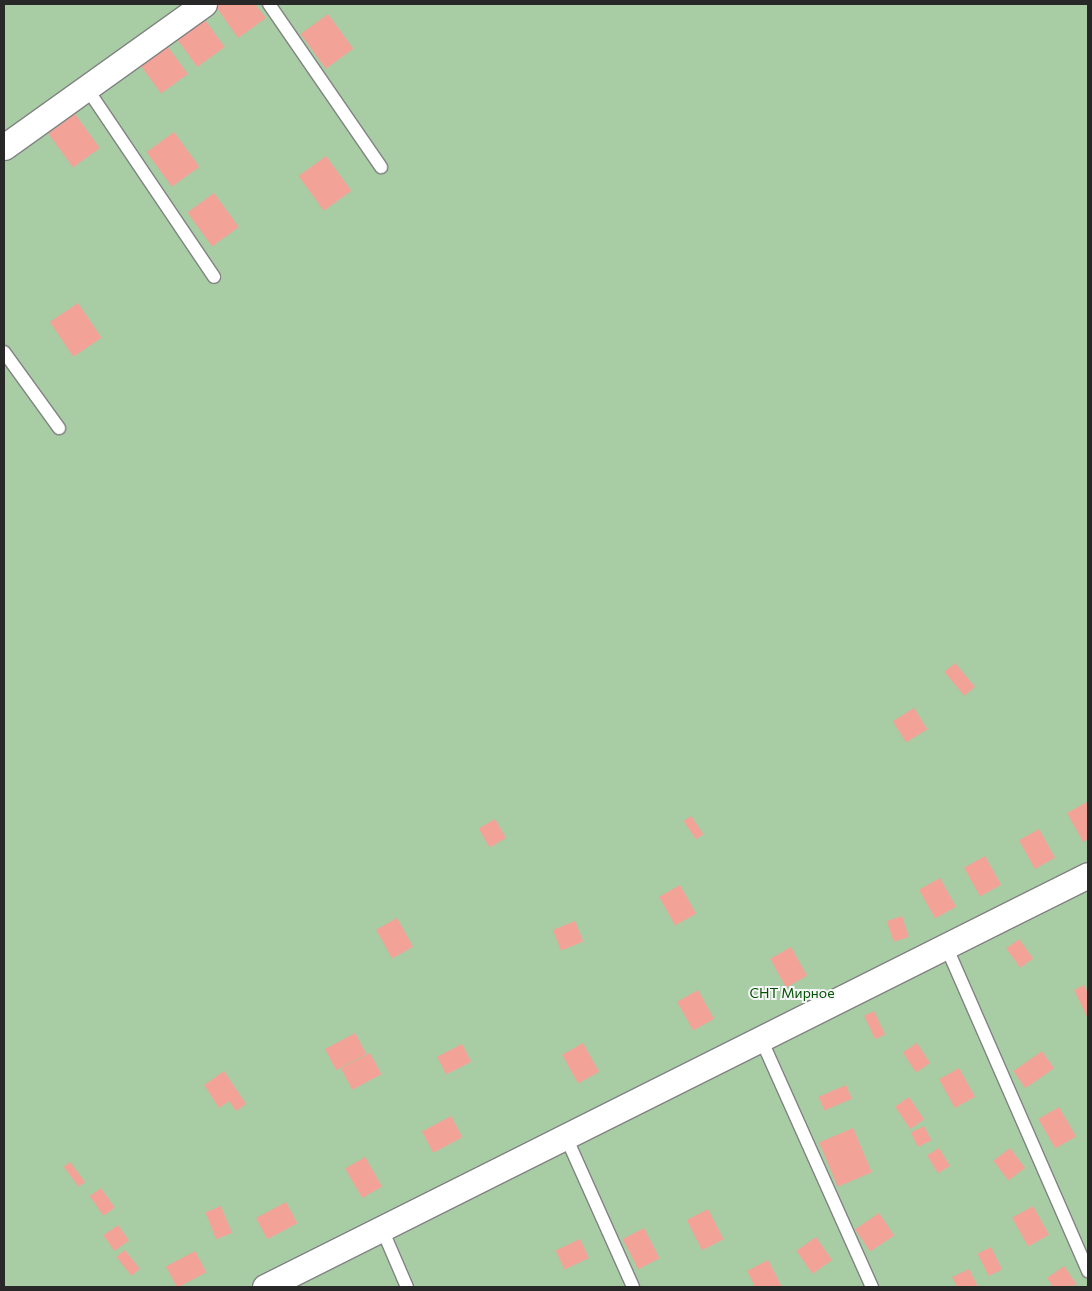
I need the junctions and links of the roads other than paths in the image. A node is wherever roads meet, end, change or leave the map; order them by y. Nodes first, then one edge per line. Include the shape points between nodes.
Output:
1 (204, 4) edge
2 (269, 4) edge
3 (86, 86) junction
4 (4, 148) edge
5 (381, 167) dead end
6 (214, 276) dead end
7 (4, 352) edge
8 (59, 428) dead end
9 (1088, 875) edge
10 (946, 946) junction
11 (762, 1038) junction
12 (566, 1136) junction
13 (382, 1229) junction
14 (1088, 1272) edge
15 (265, 1287) edge
16 (407, 1287) edge
17 (633, 1287) edge
18 (872, 1287) edge

1 - 3 street
2 - 5 lane
3 - 4 street
3 - 6 lane
7 - 8 lane
9 - 10 street
10 - 11 street
10 - 14 lane
11 - 12 street
11 - 18 lane
12 - 13 street
12 - 17 lane
13 - 15 street
13 - 16 lane

